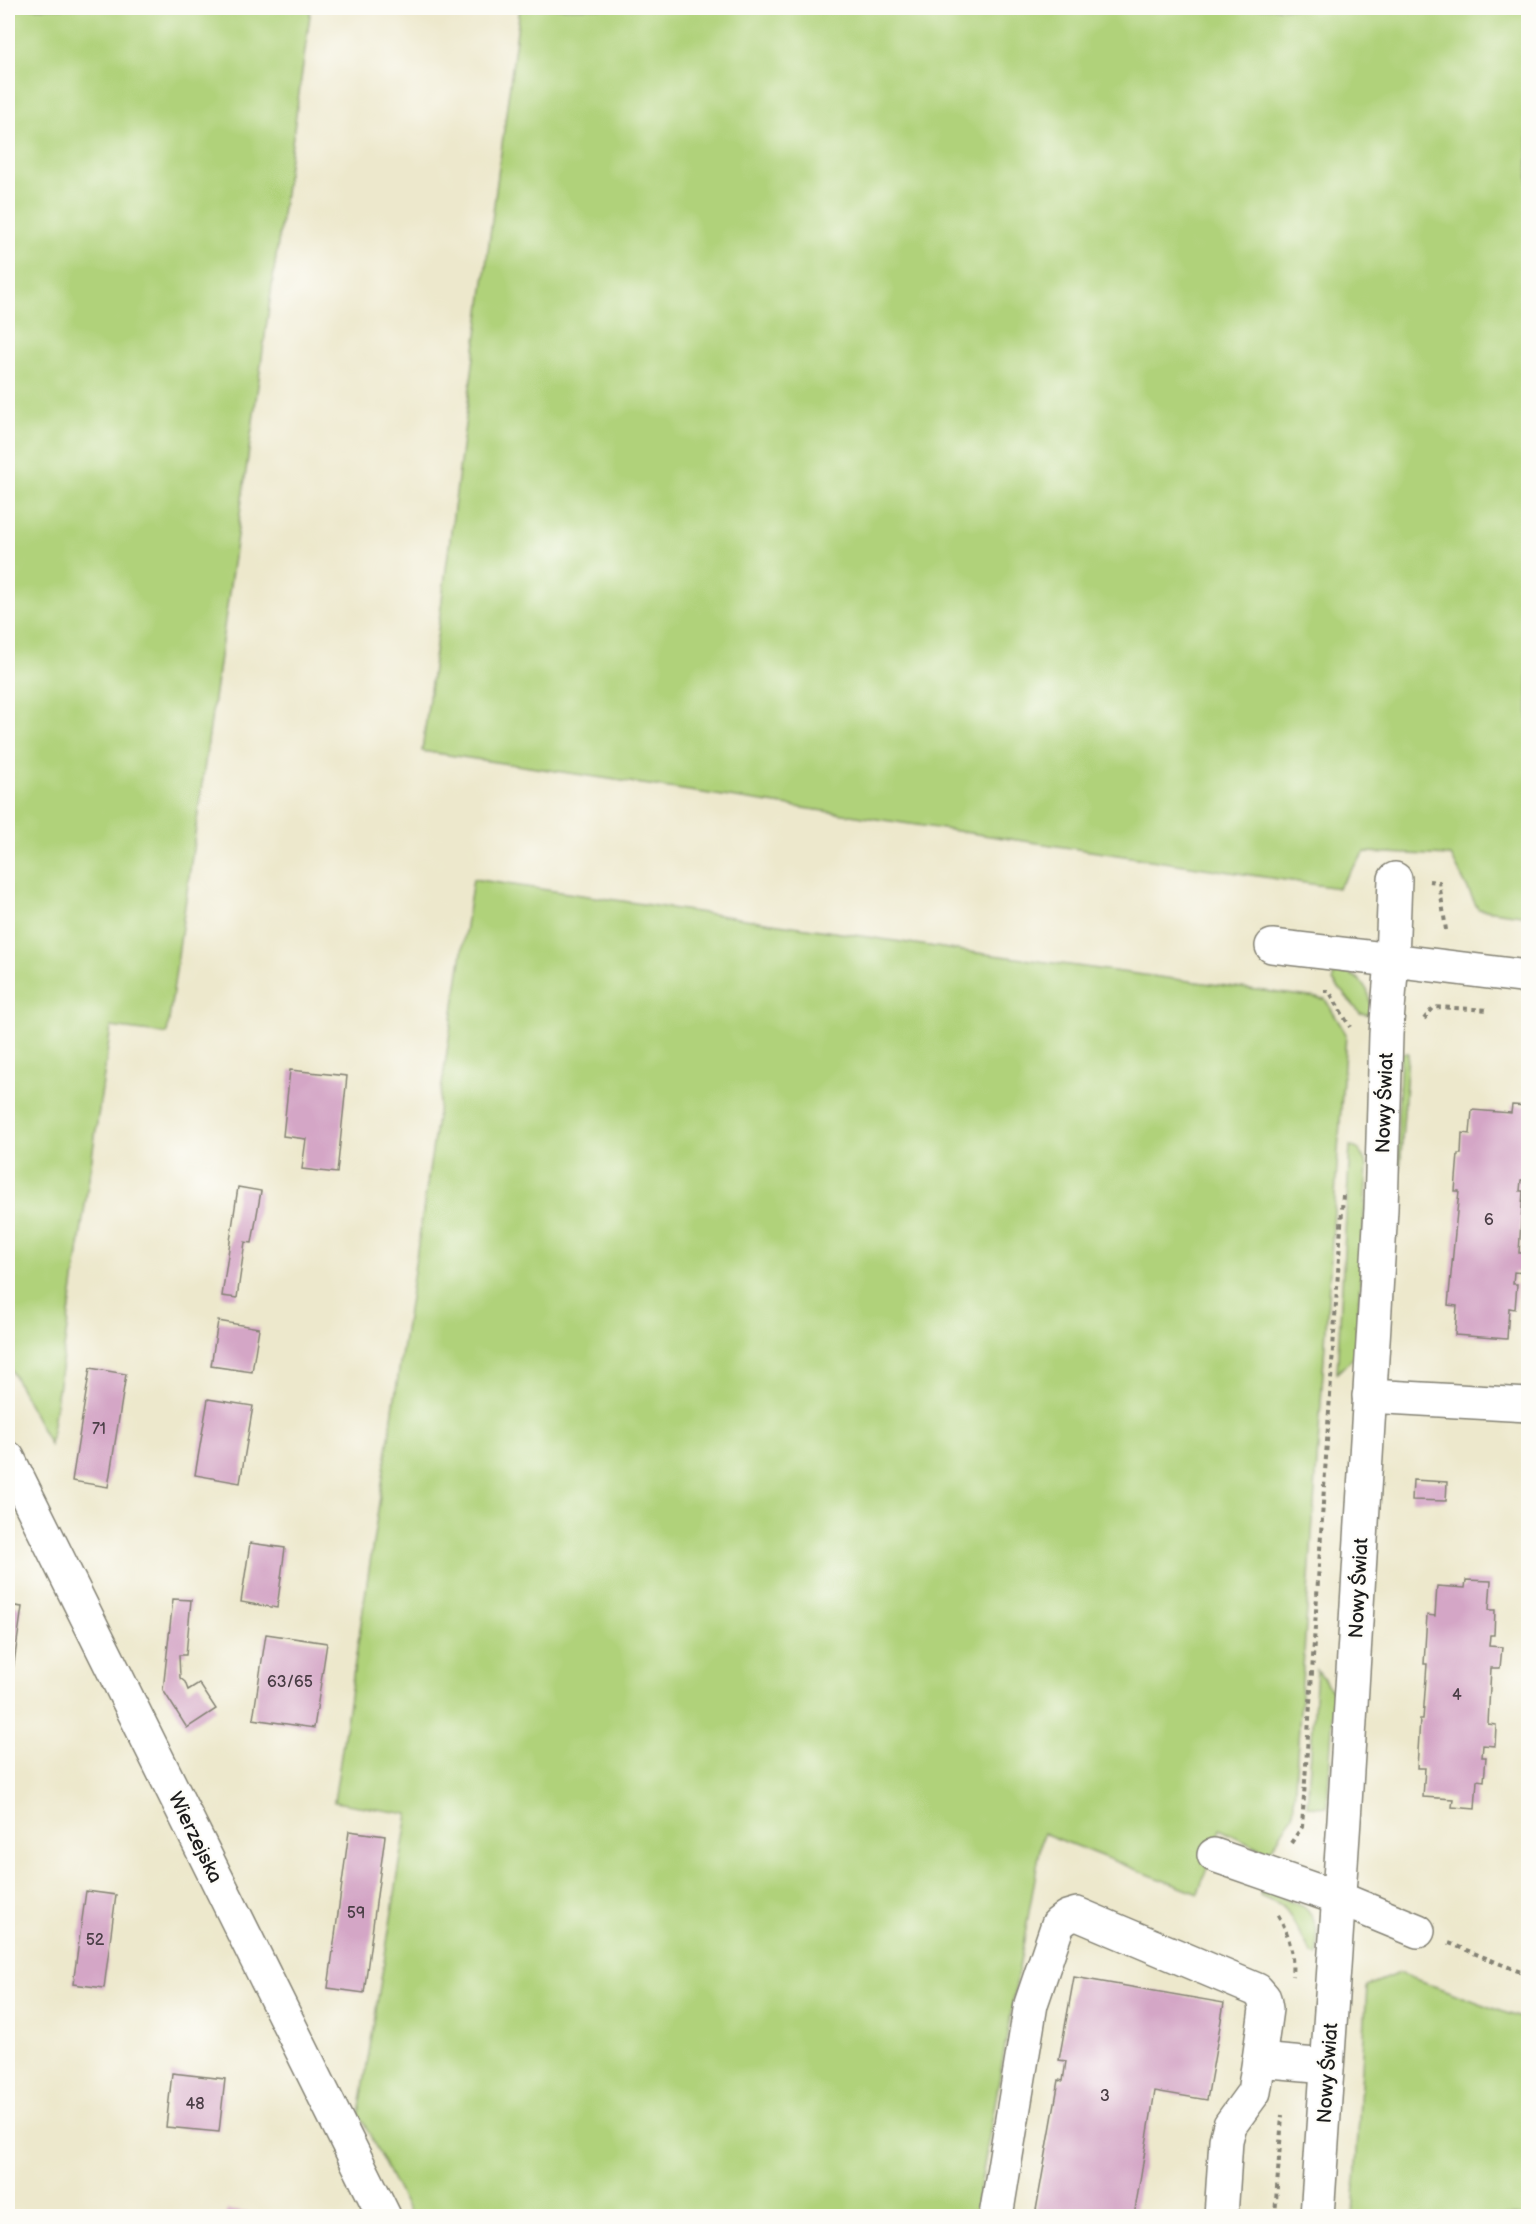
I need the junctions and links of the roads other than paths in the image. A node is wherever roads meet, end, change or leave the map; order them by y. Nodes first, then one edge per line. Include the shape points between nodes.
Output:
1 (1395, 879) dead end
2 (1272, 945) dead end
3 (1392, 960) junction
4 (1528, 977) edge
5 (1370, 1396) junction
6 (1528, 1405) edge
7 (8, 1458) edge
8 (1214, 1855) dead end
9 (1338, 1898) junction
10 (1418, 1931) road end
11 (1259, 2060) junction
12 (1327, 2066) junction
13 (384, 2217) edge
14 (996, 2217) edge
15 (1221, 2217) edge
16 (1317, 2217) edge

1 - 3 street, Nowy Świat
2 - 3 street
3 - 4 street
3 - 5 street, Nowy Świat
5 - 6 street
5 - 9 street, Nowy Świat
7 - 13 street, Wierzejska
8 - 9 street
9 - 10 street
9 - 12 street, Nowy Świat
11 - 12 street
11 - 14 street via 1266,2009 1257,1990 1077,1914 1067,1917 1058,1924 1031,2004
11 - 15 street via 1254,2092 1230,2125 1226,2140
12 - 16 street, Nowy Świat

